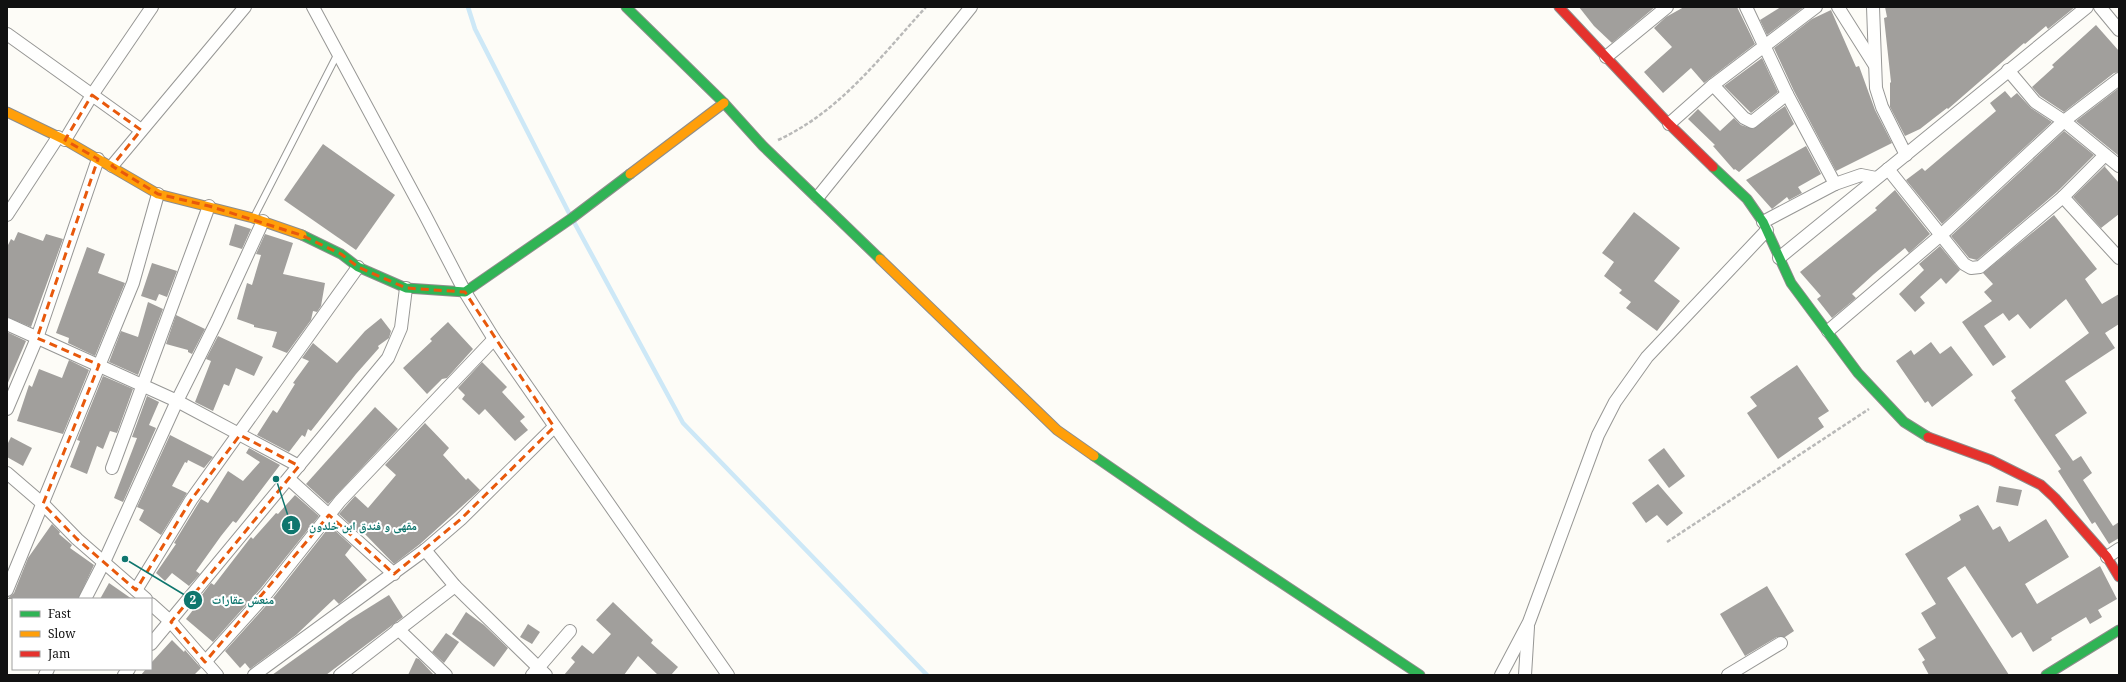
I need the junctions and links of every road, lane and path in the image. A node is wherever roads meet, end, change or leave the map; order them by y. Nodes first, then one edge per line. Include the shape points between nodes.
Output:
1 (152, 7) edge
2 (245, 7) edge
3 (313, 7) edge
4 (626, 7) edge
5 (926, 7) edge
6 (970, 7) edge
7 (1559, 7) edge
8 (1667, 7) edge
9 (1746, 7) edge
10 (1816, 7) edge
11 (1838, 7) edge
12 (1873, 7) edge
13 (2087, 7) edge
14 (2100, 7) edge
15 (2119, 30) edge
16 (7, 34) edge
17 (1765, 44) junction
18 (337, 55) junction
19 (1606, 57) junction
20 (1874, 64) junction
21 (2008, 70) junction
22 (2119, 79) edge
23 (1713, 85) junction
24 (1788, 94) junction
25 (92, 95) junction
26 (724, 103) junction
27 (7, 112) edge
28 (2064, 121) junction
29 (1669, 124) junction
30 (141, 130) junction
31 (61, 139) junction
32 (763, 146) junction
33 (1906, 155) junction
34 (2105, 155) junction
35 (98, 159) junction
36 (112, 166) junction
37 (2119, 166) edge
38 (1888, 169) junction
39 (1876, 178) junction
40 (1835, 184) junction
41 (158, 194) junction
42 (818, 197) junction
43 (2063, 197) junction
44 (209, 206) junction
45 (7, 215) edge
46 (258, 220) junction
47 (1765, 226) junction
48 (1941, 235) junction
49 (1779, 258) junction
50 (2119, 258) edge
51 (358, 267) junction
52 (406, 288) junction
53 (465, 292) junction
54 (7, 324) edge
55 (1828, 330) junction
56 (37, 338) junction
57 (494, 340) junction
58 (99, 365) junction
59 (142, 385) junction
60 (1883, 400) junction
61 (177, 401) junction
62 (7, 409) edge
63 (554, 427) junction
64 (240, 435) junction
65 (299, 466) junction
66 (112, 468) dead end
67 (7, 473) edge
68 (289, 479) junction
69 (44, 504) junction
70 (329, 515) junction
71 (1667, 542) dead end
72 (2119, 549) edge
73 (425, 550) junction
74 (2107, 557) junction
75 (104, 562) junction
76 (394, 574) junction
77 (2119, 577) edge
78 (455, 586) junction
79 (7, 590) edge
80 (136, 590) junction
81 (86, 598) edge
82 (145, 598) edge
83 (152, 605) edge
84 (170, 622) junction
85 (1529, 622) junction
86 (398, 629) junction
87 (2119, 630) edge
88 (570, 631) dead end
89 (152, 643) edge
90 (1780, 644) dead end
91 (205, 662) junction
92 (354, 671) edge
93 (539, 673) edge
94 (213, 674) edge
95 (254, 675) edge
96 (340, 675) edge
97 (446, 675) edge
98 (728, 675) edge
99 (1420, 675) edge
100 (1501, 675) edge
101 (1525, 675) edge
102 (1728, 675) edge
103 (2046, 675) edge

1 - 25 street
2 - 30 street
3 - 18 street
4 - 26 street
5 - 32 path via 856,85 826,112
6 - 42 street
7 - 19 street
8 - 19 street
9 - 17 street
10 - 17 street
11 - 20 street
12 - 20 street
13 - 21 street
14 - 15 street
16 - 25 street
17 - 23 street
17 - 24 street
18 - 46 lane
18 - 53 street
19 - 29 street
20 - 33 street via 1876,88 1882,107
21 - 28 street via 2035,102
21 - 33 street
22 - 28 street
23 - 24 street via 1744,118 1752,122
23 - 29 street
24 - 40 street
25 - 30 street
25 - 31 street
26 - 32 street
26 - 53 street via 572,218
27 - 31 street
28 - 34 street
28 - 48 street
29 - 47 street via 1755,208
30 - 36 street
31 - 35 street
31 - 45 street
32 - 42 street
33 - 38 street
34 - 37 street
34 - 43 street
35 - 36 street
35 - 56 street
36 - 41 street
38 - 39 street
38 - 48 street
39 - 40 street via 1861,175
39 - 49 street
40 - 47 street
41 - 44 street
41 - 58 street via 133,283
42 - 99 street via 1057,430 1197,527
43 - 48 street via 1980,267 1964,264
43 - 50 street
44 - 46 street
44 - 59 street
46 - 51 street via 301,235 341,254
46 - 61 street via 217,322
47 - 49 street
47 - 85 street via 1647,357 1615,402 1598,435
48 - 55 street
49 - 55 street via 1805,303
51 - 52 street
51 - 64 street
52 - 53 street
52 - 65 street via 401,328 388,358
53 - 57 street
54 - 56 street
55 - 60 street via 1858,373
56 - 58 street
56 - 62 street
57 - 63 street
57 - 70 street
58 - 59 street
58 - 69 street
59 - 61 street
59 - 66 street
60 - 71 path
60 - 74 street via 1904,422 1929,438 1991,460 2041,485
61 - 64 street
61 - 75 street
63 - 73 street via 460,520
63 - 98 street
64 - 65 street
64 - 80 street via 191,500
65 - 68 street
67 - 69 street
68 - 70 street
68 - 84 street
69 - 75 street via 77,539
69 - 79 street via 28,535
70 - 76 street
70 - 91 street via 267,593
72 - 74 street
73 - 76 street
73 - 78 street
74 - 77 street
75 - 80 street
75 - 81 street
76 - 95 street
78 - 86 street
78 - 93 street
80 - 82 street
83 - 84 street
84 - 89 street
84 - 91 street
85 - 100 street
85 - 101 street
86 - 92 street
86 - 97 street
87 - 103 street
88 - 93 street
90 - 102 street
91 - 94 street
92 - 96 street

